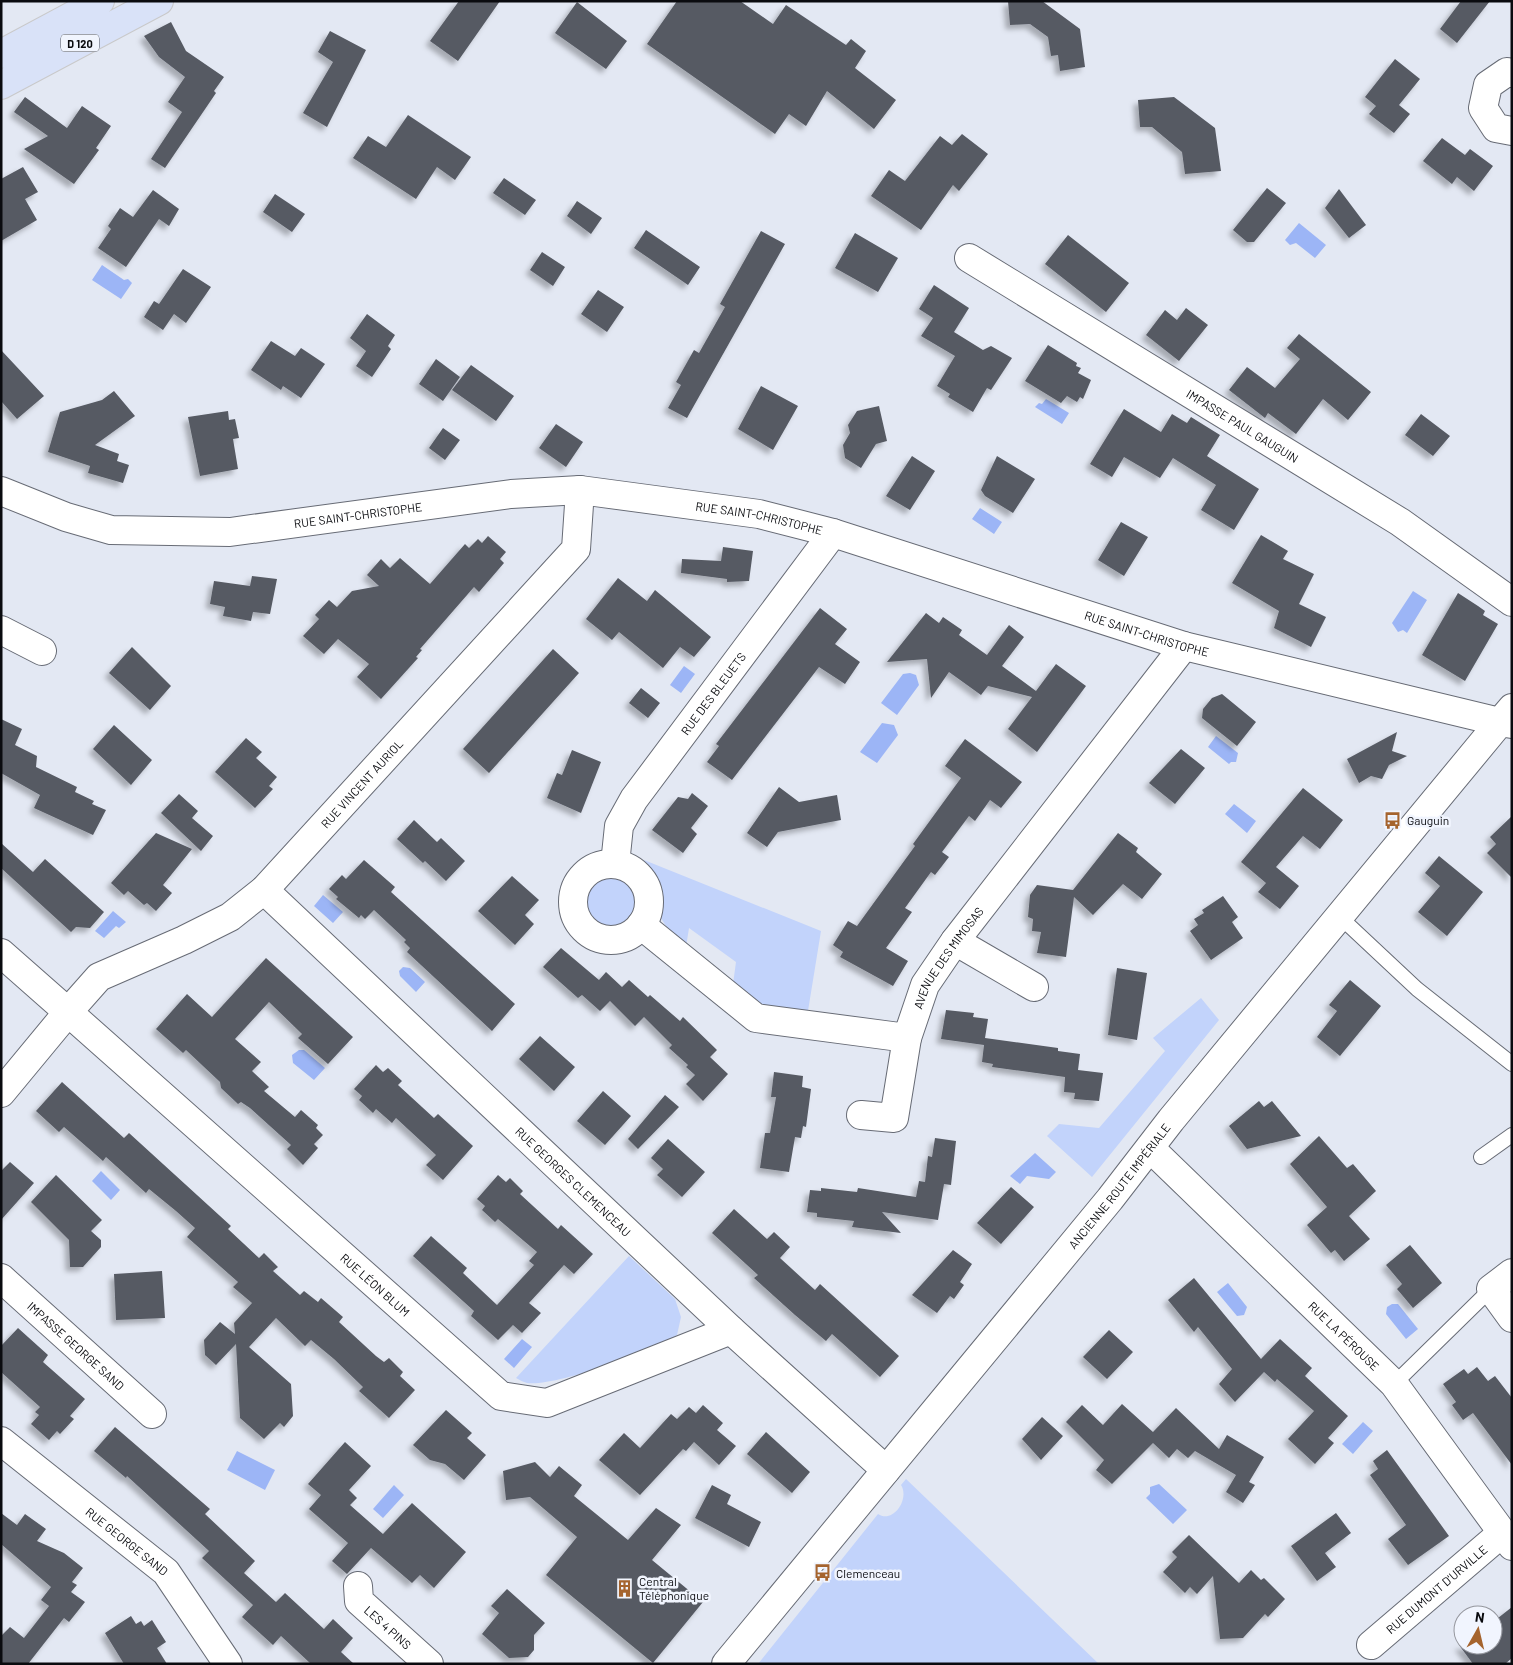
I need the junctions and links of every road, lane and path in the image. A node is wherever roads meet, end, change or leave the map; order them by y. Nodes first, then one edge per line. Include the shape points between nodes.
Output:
1 (100, 1) edge
2 (159, 1) edge
3 (1, 54) edge
4 (1512, 73) edge
5 (1, 86) edge
6 (1512, 131) edge
7 (969, 258) dead end
8 (580, 490) junction
9 (1, 491) edge
10 (833, 532) junction
11 (1512, 602) edge
12 (1, 630) edge
13 (1184, 646) junction
14 (42, 651) dead end
15 (1508, 718) edge
16 (615, 864) junction
17 (264, 890) junction
18 (1339, 916) junction
19 (641, 925) junction
20 (955, 941) junction
21 (1, 953) edge
22 (1034, 986) dead end
23 (68, 1012) junction
24 (906, 1038) junction
25 (1512, 1064) edge
26 (1, 1093) edge
27 (861, 1115) dead end
28 (1512, 1135) edge
29 (1150, 1148) junction
30 (1481, 1157) dead end
31 (1, 1278) edge
32 (1501, 1281) edge
33 (1512, 1318) edge
34 (731, 1330) junction
35 (1394, 1384) junction
36 (152, 1414) dead end
37 (1, 1441) edge
38 (886, 1470) junction
39 (1507, 1539) edge
40 (358, 1586) dead end
41 (1370, 1645) dead end
42 (228, 1664) edge
43 (428, 1664) edge
44 (726, 1664) edge

1 - 3 main road, D 120
2 - 5 main road, D 120
4 - 6 street via 1507,72 1488,85 1483,108 1496,128
7 - 11 street, IMPASSE PAUL GAUGUIN via 1400,522
8 - 9 street, RUE SAINT-CHRISTOPHE via 511,494 230,532 111,530 66,517
8 - 10 street, RUE SAINT-CHRISTOPHE via 759,514
8 - 17 street, RUE VINCENT AURIOL via 576,549
10 - 13 street, RUE SAINT-CHRISTOPHE
10 - 16 street, RUE DES BLEUETS via 634,799 619,826
12 - 14 street
13 - 15 street, RUE SAINT-CHRISTOPHE
13 - 20 street, AVENUE DES MIMOSAS
15 - 18 street, ANCIENNE ROUTE IMPÉRIALE
16 - 19 street via 626,866 644,883 649,904
16 - 19 street via 589,870 580,879 572,904 575,917 582,928 606,940 631,934
17 - 23 street, RUE VINCENT AURIOL via 230,917 99,977
17 - 34 street, RUE GEORGES CLEMENCEAU
18 - 25 lane via 1417,989
18 - 29 street, ANCIENNE ROUTE IMPÉRIALE
19 - 24 street via 756,1018
20 - 22 street
20 - 24 street, AVENUE DES MIMOSAS via 925,985
21 - 23 street
23 - 26 street, RUE VINCENT AURIOL
23 - 34 street, RUE LÉON BLUM via 501,1396 546,1403
24 - 27 street, AVENUE DES MIMOSAS via 894,1118
28 - 30 lane
29 - 35 street, RUE LA PÉROUSE
29 - 38 street, ANCIENNE ROUTE IMPÉRIALE
31 - 36 street, IMPASSE GEORGE SAND
32 - 33 street
32 - 35 lane
34 - 38 street, RUE GEORGES CLEMENCEAU
35 - 39 street, RUE LA PÉROUSE
37 - 42 street, RUE GEORGE SAND via 166,1572
38 - 44 street, ANCIENNE ROUTE IMPÉRIALE
39 - 41 street, RUE DUMONT D'URVILLE
40 - 43 street, LES 4 PINS via 359,1601

